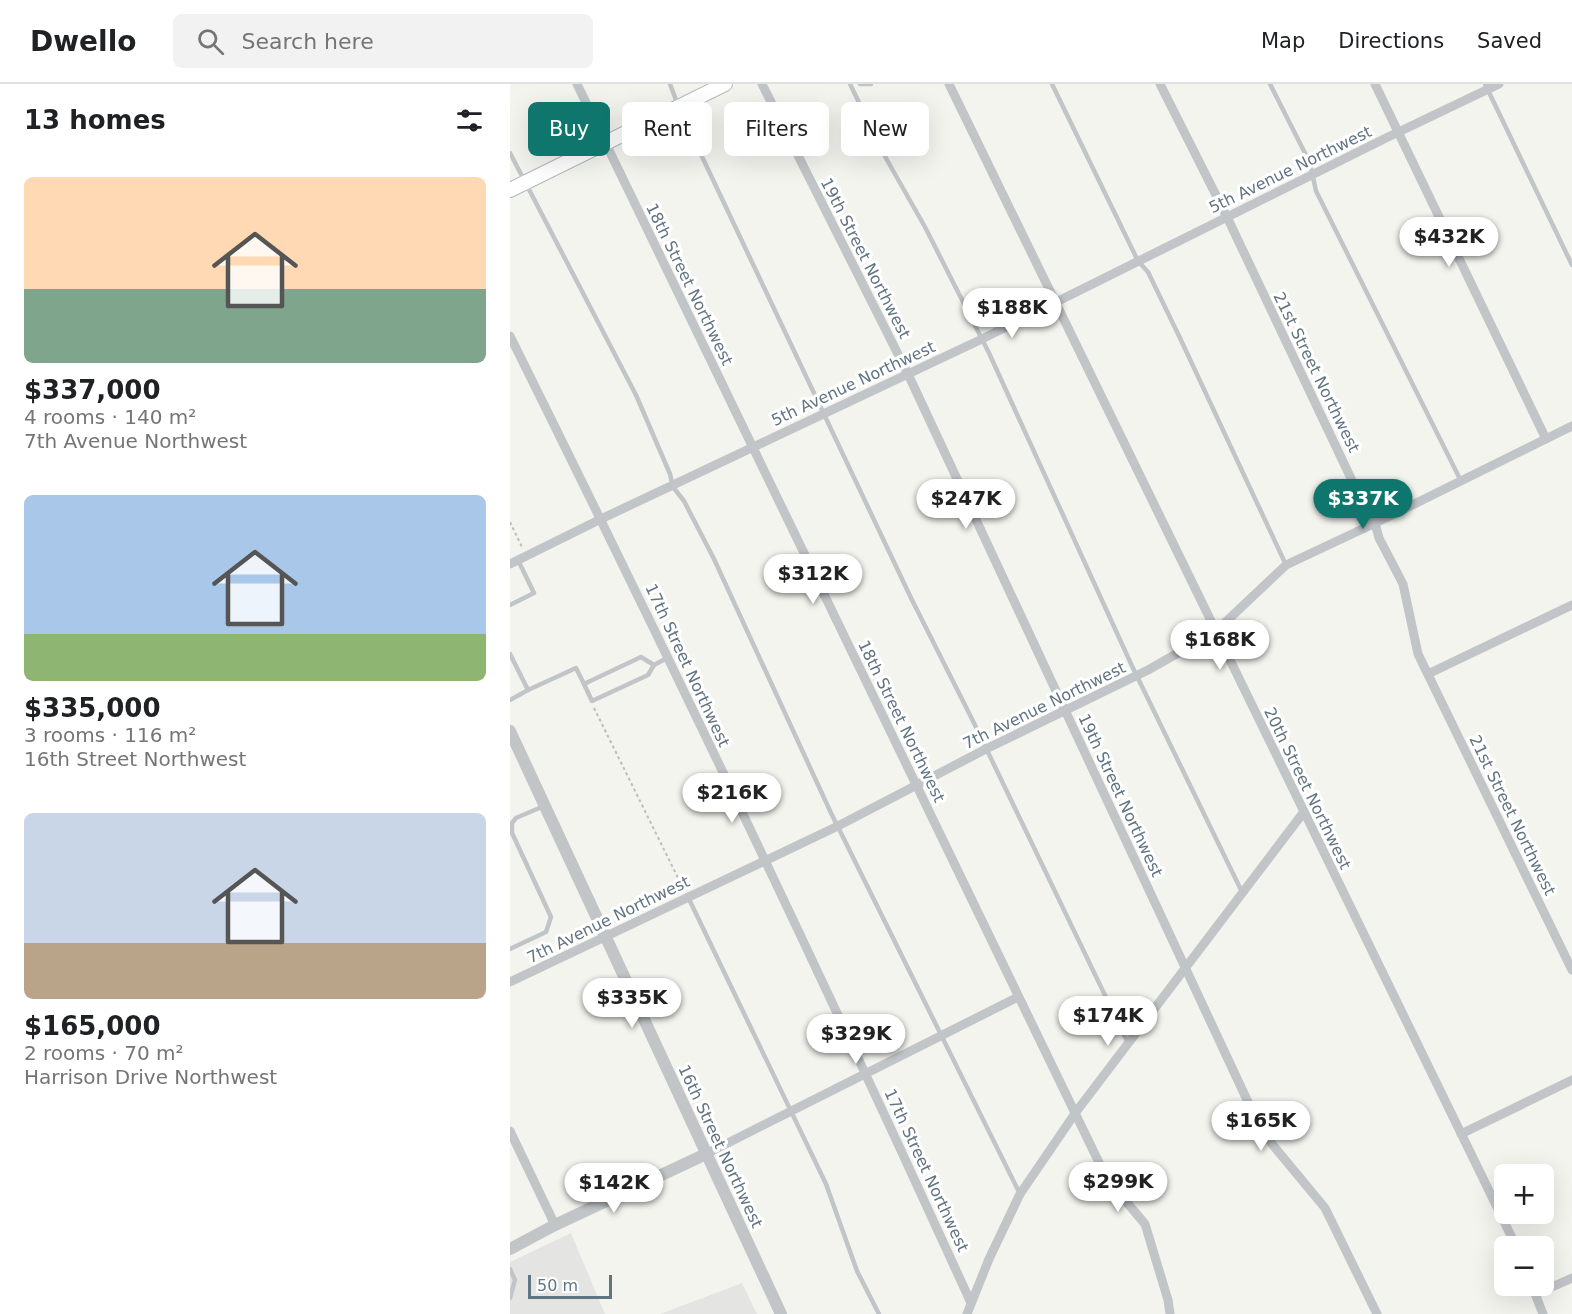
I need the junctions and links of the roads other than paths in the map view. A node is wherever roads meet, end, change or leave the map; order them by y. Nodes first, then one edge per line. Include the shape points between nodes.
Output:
1 (577, 84) edge
2 (670, 84) edge
3 (725, 84) edge
4 (762, 84) edge
5 (850, 84) edge
6 (860, 84) edge
7 (871, 84) edge
8 (949, 84) edge
9 (1052, 84) edge
10 (1160, 84) edge
11 (1270, 84) edge
12 (1375, 84) edge
13 (1499, 84) edge
14 (1486, 87) edge
15 (586, 102) edge
16 (677, 102) edge
17 (690, 102) edge
18 (1398, 132) junction
19 (610, 151) edge
20 (510, 153) edge
21 (580, 156) edge
22 (702, 156) edge
23 (1314, 175) junction
24 (525, 183) junction
25 (510, 190) edge
26 (1227, 217) junction
27 (1138, 261) junction
28 (1572, 265) edge
29 (1055, 303) junction
30 (510, 336) edge
31 (982, 339) junction
32 (908, 374) junction
33 (824, 413) junction
34 (1572, 426) edge
35 (1546, 439) junction
36 (752, 448) junction
37 (1461, 481) junction
38 (673, 487) junction
39 (601, 519) junction
40 (1375, 523) junction
41 (514, 562) edge
42 (1286, 565) junction
43 (510, 605) edge
44 (1572, 605) edge
45 (1215, 632) junction
46 (510, 654) edge
47 (667, 658) junction
48 (654, 664) junction
49 (1428, 674) junction
50 (1137, 675) junction
51 (584, 684) junction
52 (528, 690) junction
53 (510, 700) edge
54 (1065, 711) junction
55 (510, 731) edge
56 (986, 749) junction
57 (916, 785) junction
58 (544, 806) junction
59 (1303, 813) junction
60 (838, 826) junction
61 (764, 860) junction
62 (1242, 892) junction
63 (688, 897) junction
64 (607, 937) junction
65 (510, 949) edge
66 (1185, 968) junction
67 (1572, 970) edge
68 (510, 982) edge
69 (1018, 998) junction
70 (944, 1036) junction
71 (1128, 1043) junction
72 (867, 1074) junction
73 (1572, 1080) edge
74 (791, 1112) junction
75 (1076, 1112) junction
76 (510, 1131) edge
77 (1461, 1134) junction
78 (706, 1154) junction
79 (1020, 1194) junction
80 (555, 1225) junction
81 (1511, 1236) edge
82 (510, 1249) edge
83 (510, 1269) edge
84 (1572, 1278) edge
85 (1554, 1284) edge
86 (1536, 1296) edge
87 (510, 1298) edge
88 (971, 1303) junction
89 (781, 1314) edge
90 (879, 1314) edge
91 (967, 1314) edge
92 (1170, 1314) edge
93 (1377, 1314) edge
94 (1543, 1314) edge

1 - 15 street, 18th Street Northwest
2 - 16 lane
3 - 17 main road
4 - 32 street, 19th Street Northwest
5 - 31 lane
6 - 7 lane
8 - 29 street, 20th Street Northwest
9 - 27 lane
10 - 26 street, 21st Street Northwest
11 - 23 lane
12 - 18 street
13 - 14 street, 5th Avenue Northwest
14 - 18 street, 5th Avenue Northwest
14 - 28 lane
18 - 23 street, 5th Avenue Northwest
18 - 35 street
19 - 36 street, 18th Street Northwest
20 - 24 lane
21 - 24 main road
22 - 33 lane
23 - 26 street, 5th Avenue Northwest
23 - 37 lane via 1316,191
24 - 25 main road
24 - 38 lane via 636,395
26 - 27 street, 5th Avenue Northwest
26 - 40 street, 21st Street Northwest
27 - 29 street, 5th Avenue Northwest
27 - 42 lane via 1148,272
29 - 31 street, 5th Avenue Northwest
29 - 45 street, 20th Street Northwest
30 - 39 street, 17th Street Northwest
31 - 32 street, 5th Avenue Northwest
31 - 50 lane
32 - 33 street, 5th Avenue Northwest
32 - 54 street, 19th Street Northwest
33 - 36 street, 5th Avenue Northwest
33 - 56 lane
34 - 35 street, 7th Avenue Northwest
35 - 37 street, 7th Avenue Northwest
36 - 38 street, 5th Avenue Northwest
36 - 57 street, 18th Street Northwest
37 - 40 street, 7th Avenue Northwest
38 - 39 street, 5th Avenue Northwest
38 - 60 lane via 714,559
39 - 41 street, 5th Avenue Northwest
39 - 47 street, 17th Street Northwest
40 - 42 street, 7th Avenue Northwest
40 - 49 street, 21st Street Northwest via 1403,584 1418,654
41 - 43 lane via 534,593
42 - 45 street, 7th Avenue Northwest
44 - 49 street
45 - 50 street, 7th Avenue Northwest
45 - 59 street, 20th Street Northwest
46 - 52 lane
47 - 48 lane
47 - 61 street, 17th Street Northwest
48 - 51 lane via 641,657
48 - 51 lane via 648,675 592,702
49 - 67 street, 21st Street Northwest
50 - 54 street, 7th Avenue Northwest
50 - 62 lane
51 - 52 lane via 576,668
52 - 53 lane
54 - 56 street, 7th Avenue Northwest
54 - 66 street, 19th Street Northwest
55 - 58 street, 16th Street Northwest
56 - 57 street, 7th Avenue Northwest
56 - 71 lane
57 - 60 street, 7th Avenue Northwest
57 - 69 street, 18th Street Northwest
58 - 64 street, 16th Street Northwest
58 - 65 lane via 516,818 512,833 551,917 546,932
59 - 62 street
59 - 77 street, 20th Street Northwest
60 - 61 street, 7th Avenue Northwest
60 - 70 lane
61 - 63 street, 7th Avenue Northwest
61 - 72 street, 17th Street Northwest
62 - 66 street
63 - 64 street, 7th Avenue Northwest
63 - 74 lane
64 - 68 street, 7th Avenue Northwest
64 - 78 street, 16th Street Northwest
66 - 71 street
66 - 93 street, 19th Street Northwest via 1262,1132 1324,1208
69 - 70 street
69 - 75 street, 18th Street Northwest
70 - 72 street
70 - 79 lane
71 - 75 street
72 - 74 street
72 - 88 street, 17th Street Northwest
73 - 77 street
74 - 78 street
74 - 90 lane via 826,1184 857,1271
75 - 79 street
75 - 92 street, 18th Street Northwest via 1107,1179 1145,1224
76 - 80 street
77 - 81 street, 20th Street Northwest
78 - 80 street
78 - 89 street, 16th Street Northwest
79 - 88 street
80 - 82 street
83 - 87 lane via 514,1280
84 - 85 street
86 - 94 street
88 - 91 street

